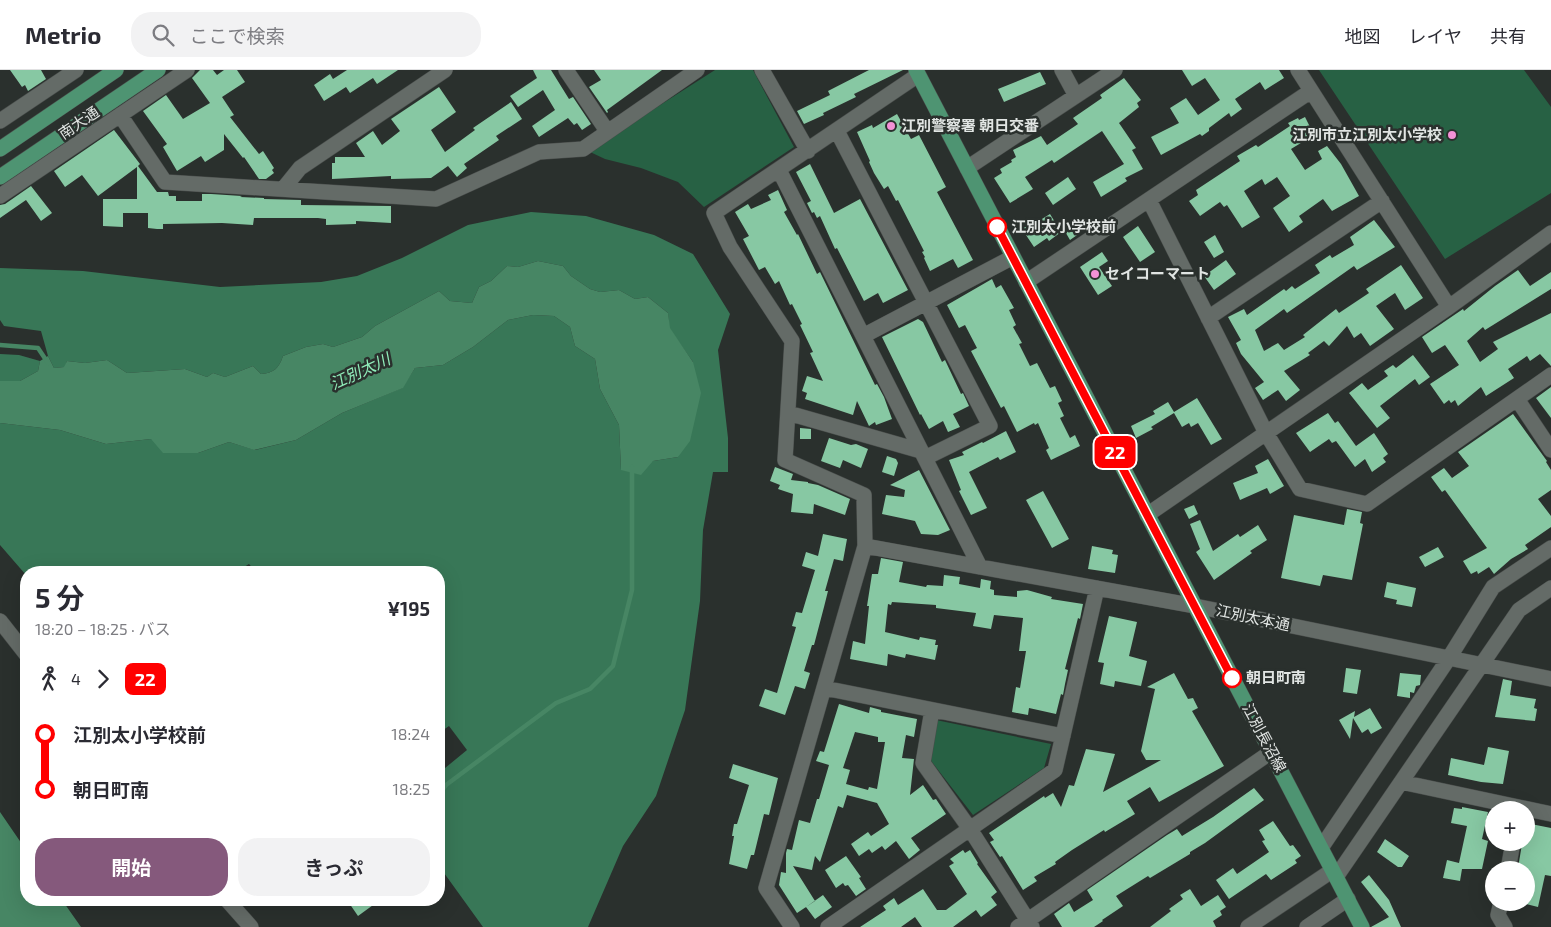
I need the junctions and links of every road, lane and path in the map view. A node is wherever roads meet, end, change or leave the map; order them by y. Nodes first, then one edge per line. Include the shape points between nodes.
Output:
1 (76, 70) edge
2 (116, 70) edge
3 (158, 70) edge
4 (187, 70) edge
5 (445, 70) edge
6 (566, 70) edge
7 (697, 70) edge
8 (762, 70) edge
9 (1062, 70) edge
10 (1115, 70) edge
11 (1298, 70) edge
12 (917, 73) edge
13 (1312, 91) junction
14 (1076, 96) junction
15 (120, 115) junction
16 (0, 121) edge
17 (607, 131) junction
18 (837, 131) junction
19 (0, 148) edge
20 (808, 151) junction
21 (966, 168) junction
22 (779, 170) junction
23 (0, 177) edge
24 (283, 189) junction
25 (0, 196) edge
26 (1149, 200) junction
27 (1382, 201) junction
28 (1548, 240) edge
29 (1013, 257) junction
30 (1026, 282) junction
31 (926, 302) junction
32 (1449, 306) junction
33 (1208, 318) junction
34 (863, 336) junction
35 (1551, 375) edge
36 (1517, 399) junction
37 (788, 413) junction
38 (1266, 433) junction
39 (1551, 450) edge
40 (923, 454) junction
41 (1148, 515) junction
42 (865, 546) junction
43 (1551, 548) edge
44 (980, 567) junction
45 (1097, 588) junction
46 (1551, 588) edge
47 (1195, 606) junction
48 (0, 621) edge
49 (20, 646) edge
50 (1449, 658) junction
51 (1482, 665) junction
52 (1551, 679) edge
53 (824, 688) junction
54 (932, 710) junction
55 (1063, 736) junction
56 (1271, 752) junction
57 (1401, 782) junction
58 (1485, 801) edge
59 (1535, 811) edge
60 (1551, 814) edge
61 (970, 829) junction
62 (1321, 848) junction
63 (1334, 874) junction
64 (1348, 899) junction
65 (232, 906) edge
66 (1499, 911) edge
67 (1026, 925) edge
68 (251, 927) edge
69 (792, 927) edge
70 (828, 927) edge
71 (1248, 927) edge
72 (1306, 927) edge
73 (1362, 927) edge
74 (1505, 927) edge

1 - 16 street
2 - 19 main road, 南大通
3 - 23 main road, 南大通
4 - 15 street
5 - 24 street via 300,168
6 - 17 street
7 - 17 street
8 - 20 street
9 - 14 street
10 - 14 street
11 - 13 street
12 - 18 street
12 - 21 main road, 江別長沼線
13 - 26 street
13 - 27 street
14 - 21 street
15 - 24 street via 165,182
15 - 25 street
17 - 24 street via 583,149 539,152 436,199
18 - 20 street
18 - 31 street
20 - 22 street
21 - 29 main road, 江別長沼線
22 - 34 street
22 - 37 street via 714,213 730,247 792,341
26 - 30 street
26 - 33 street
27 - 32 street
27 - 33 street
28 - 32 street
29 - 30 main road, 江別長沼線
29 - 31 street
30 - 41 main road, 江別長沼線
31 - 34 street
31 - 40 street via 990,426
32 - 38 street
33 - 38 street
34 - 40 street
35 - 36 street
36 - 38 street via 1367,504 1300,489
36 - 39 street
37 - 40 street
37 - 42 street via 785,460 864,495
38 - 41 street
40 - 44 street
41 - 47 main road, 江別長沼線
42 - 44 street, 江別太本通
42 - 53 street
43 - 50 street via 1493,587
44 - 45 street, 江別太本通
45 - 47 street, 江別太本通
45 - 55 street
46 - 51 street via 1519,610
47 - 50 street, 江別太本通
47 - 56 main road, 江別長沼線
48 - 49 street
50 - 51 street, 江別太本通
50 - 62 street
51 - 52 street, 江別太本通
51 - 57 street
53 - 54 street
53 - 69 street via 766,888
54 - 55 street
54 - 61 street via 923,764
55 - 61 street via 1055,770
56 - 62 main road, 江別長沼線
56 - 67 street
57 - 58 street
57 - 63 street
59 - 60 street
61 - 67 street
61 - 70 street
62 - 63 main road, 江別長沼線
63 - 64 main road, 江別長沼線
63 - 71 street
64 - 72 street
64 - 73 main road, 江別長沼線
65 - 68 street
66 - 74 street

